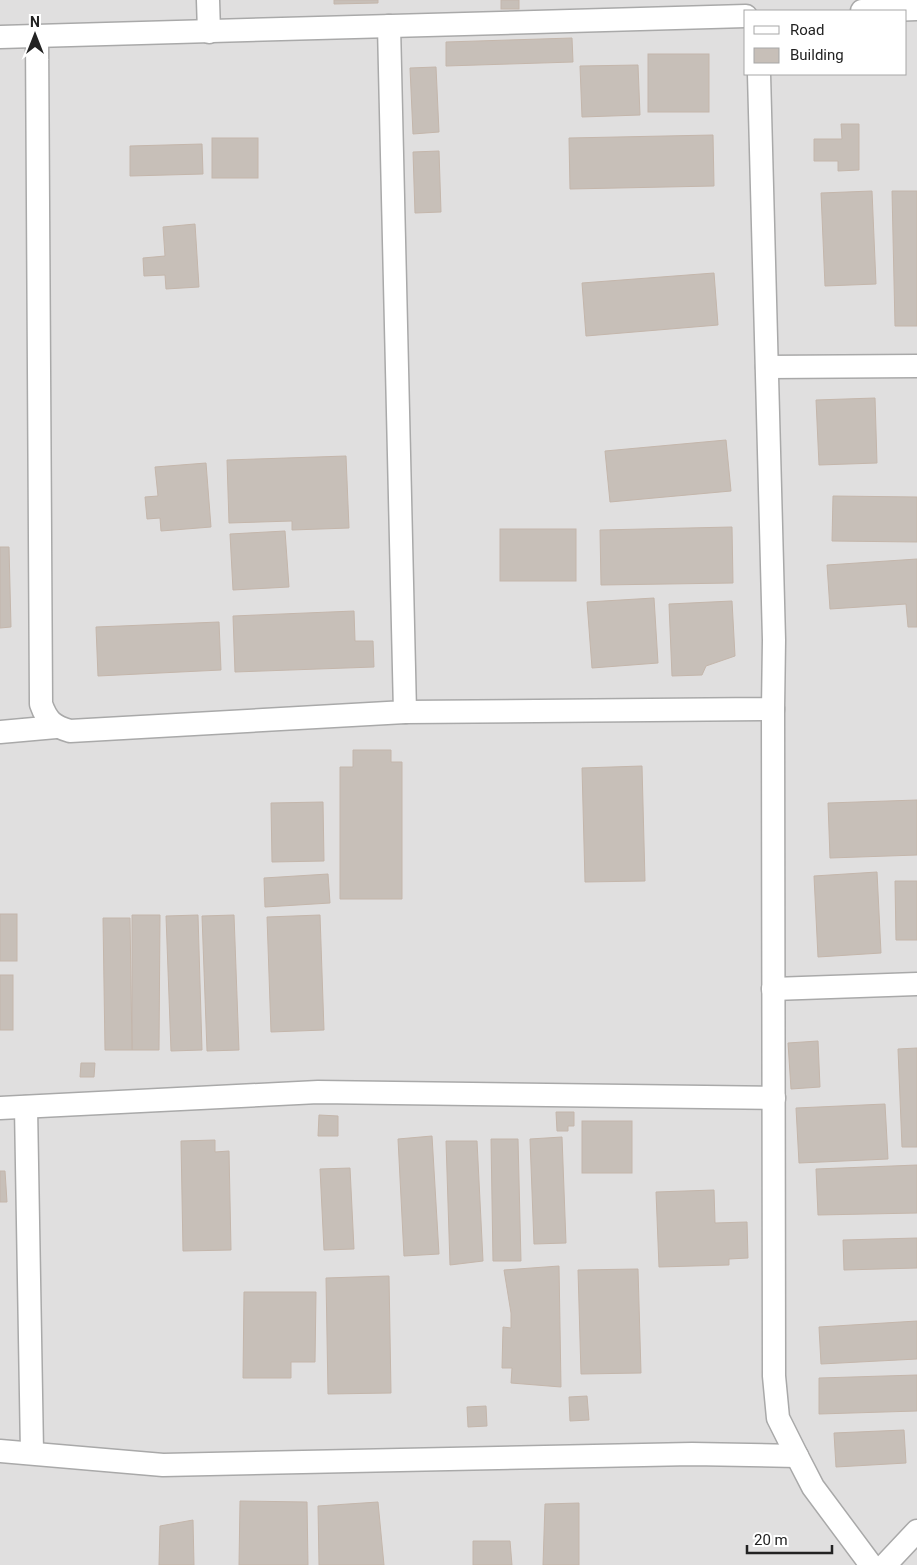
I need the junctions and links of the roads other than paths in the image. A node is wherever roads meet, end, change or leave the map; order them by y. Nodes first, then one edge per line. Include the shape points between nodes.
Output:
1 (208, 0) edge
2 (917, 9) edge
3 (890, 10) edge
4 (744, 16) edge
5 (389, 26) junction
6 (209, 32) junction
7 (37, 36) junction
8 (0, 37) edge
9 (760, 75) edge
10 (917, 366) edge
11 (767, 367) junction
12 (773, 708) junction
13 (405, 712) junction
14 (56, 727) junction
15 (0, 732) edge
16 (917, 984) edge
17 (773, 989) junction
18 (774, 1098) junction
19 (26, 1107) junction
20 (0, 1108) edge
21 (0, 1451) edge
22 (32, 1452) junction
23 (797, 1456) junction
24 (917, 1530) edge
25 (871, 1565) edge
26 (885, 1565) edge

1 - 6 street
2 - 3 street
4 - 5 street
5 - 6 street
5 - 13 street
6 - 7 street
7 - 8 street
7 - 14 street via 41,704 46,718
9 - 11 street
10 - 11 street
11 - 12 street
12 - 13 street
12 - 17 street
13 - 14 street via 70,731
14 - 15 street
16 - 17 street
17 - 18 street
18 - 19 street via 318,1092
18 - 23 street via 774,1376 778,1418
19 - 20 street
19 - 22 street
21 - 22 street
22 - 23 street via 163,1465 692,1454
23 - 25 street via 813,1487
24 - 26 street

